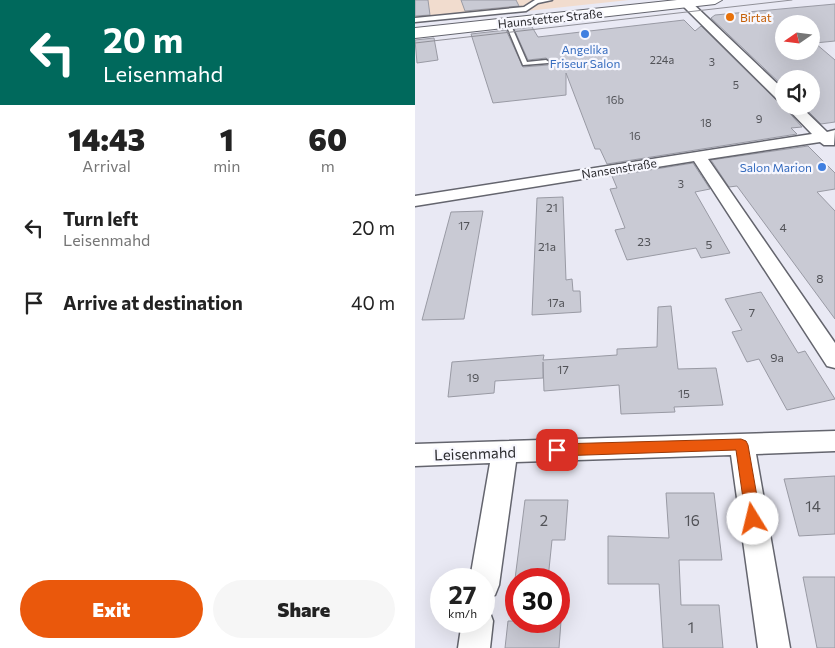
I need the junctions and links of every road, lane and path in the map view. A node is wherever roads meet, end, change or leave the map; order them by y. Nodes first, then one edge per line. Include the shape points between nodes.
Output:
1 (549, 0) edge
2 (715, 0) edge
3 (686, 3) junction
4 (415, 20) edge
5 (507, 23) junction
6 (415, 33) edge
7 (546, 62) dead end
8 (775, 89) edge
9 (803, 115) edge
10 (831, 140) edge
11 (697, 155) junction
12 (415, 201) edge
13 (835, 360) edge
14 (835, 441) edge
15 (741, 445) junction
16 (505, 452) junction
17 (415, 455) edge
18 (487, 568) edge
19 (476, 633) edge
20 (474, 648) edge
21 (774, 648) edge

1 - 4 lane via 537,1 526,9
2 - 3 main road, Haunstetter Straße
3 - 5 main road, Haunstetter Straße
3 - 8 street
5 - 6 main road, Haunstetter Straße
5 - 7 lane via 525,64
9 - 10 street
10 - 11 street, Nansenstraße
11 - 12 street, Nansenstraße
11 - 13 street
14 - 15 street, Leisenmahd
15 - 16 street, Leisenmahd
15 - 21 street
16 - 17 street, Leisenmahd
16 - 18 street
19 - 20 street

